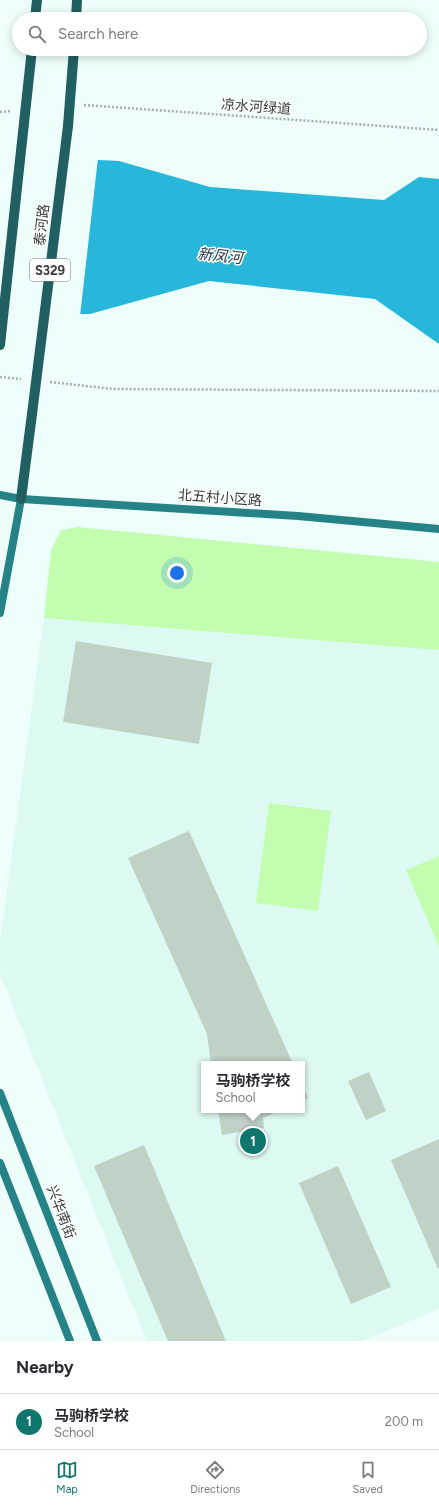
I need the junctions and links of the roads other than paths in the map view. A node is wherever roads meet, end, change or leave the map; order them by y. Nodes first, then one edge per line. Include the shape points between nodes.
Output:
1 (37, 0) edge
2 (78, 0) edge
3 (36, 12) edge
4 (77, 12) edge
5 (31, 56) edge
6 (74, 56) edge
7 (0, 344) edge
8 (0, 494) edge
9 (21, 499) junction
10 (439, 529) edge
11 (0, 613) edge
12 (0, 1093) edge
13 (0, 1163) edge
14 (70, 1341) edge
15 (97, 1341) edge

1 - 3 main road
2 - 4 main road
5 - 7 main road, 泰河路 / S329
6 - 9 main road, 泰河路 / S329, bridge via 71,105
8 - 9 main road, 北五村小区路
9 - 10 main road, 北五村小区路 via 298,516
9 - 11 main road
12 - 15 main road, 兴华南街
13 - 14 main road

